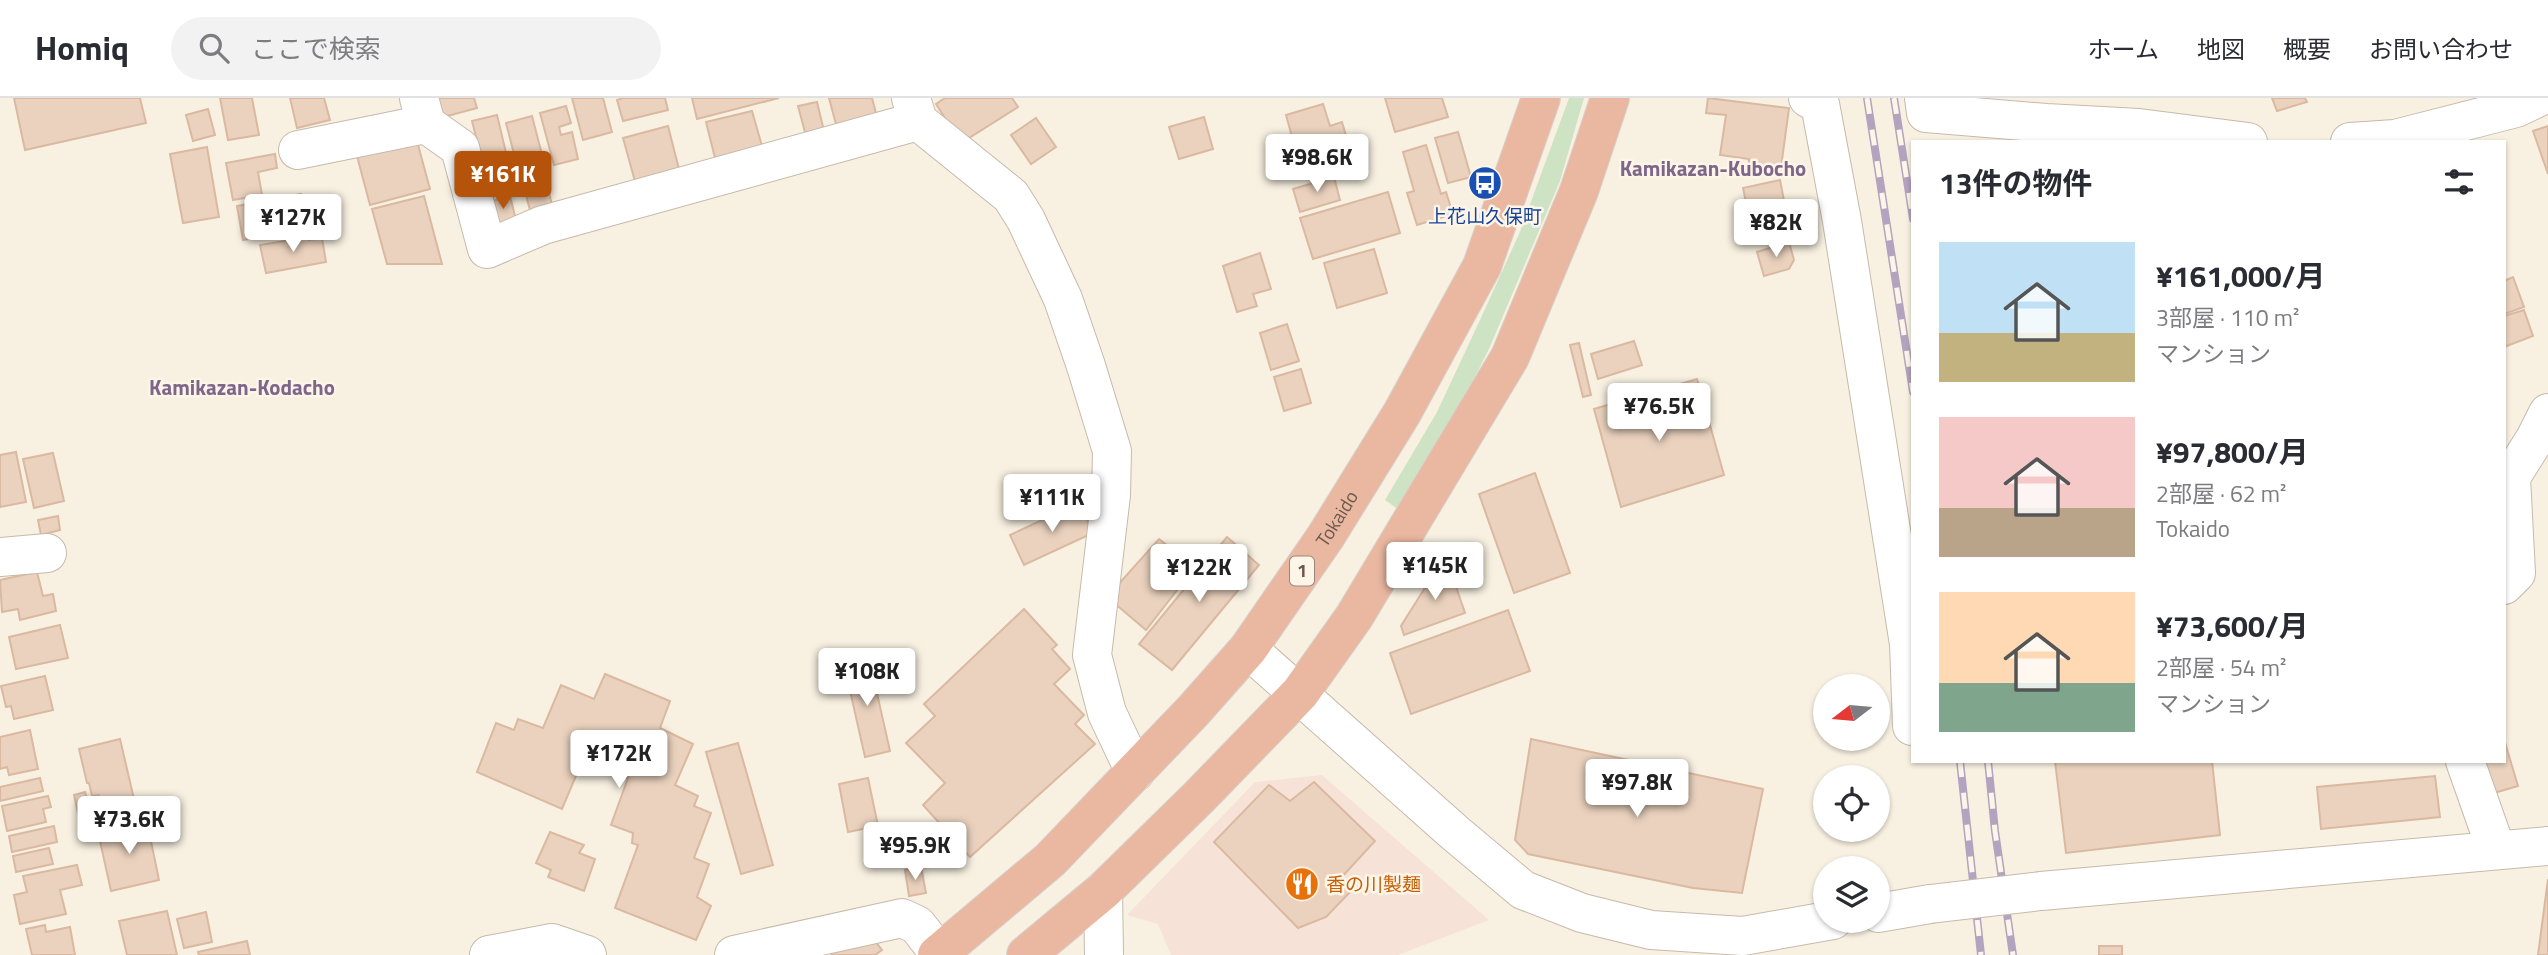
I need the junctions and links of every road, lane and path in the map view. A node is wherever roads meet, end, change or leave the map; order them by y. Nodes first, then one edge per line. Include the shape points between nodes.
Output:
1 (1541, 98) edge
2 (1610, 98) edge
3 (1808, 98) edge
4 (2536, 98) edge
5 (915, 110) edge
6 (423, 111) edge
7 (1927, 117) edge
8 (2143, 135) edge
9 (2218, 140) edge
10 (2380, 140) edge
11 (298, 150) dead end
12 (2548, 413) edge
13 (47, 553) dead end
14 (0, 557) edge
15 (2506, 583) edge
16 (1248, 649) junction
17 (1300, 693) junction
18 (1911, 699) edge
19 (2466, 763) edge
20 (1135, 772) junction
21 (2548, 846) edge
22 (2496, 849) junction
23 (1103, 891) junction
24 (1890, 911) edge
25 (1813, 926) edge
26 (1744, 945) edge
27 (938, 954) edge
28 (489, 955) edge
29 (587, 955) edge
30 (734, 955) edge
31 (1026, 955) edge
32 (1104, 955) edge

1 - 16 highway, Tokaido / 1 via 1482,266 1402,413 1326,536
2 - 17 highway via 1579,191 1510,357 1354,617
3 - 18 street via 1820,104 1842,221 1909,644
4 - 10 street via 2516,108
5 - 6 street via 543,225 487,248 460,148
5 - 20 street via 1011,196 1063,299 1112,451 1110,508 1092,655 1107,713
6 - 11 street
7 - 8 street
8 - 9 street
12 - 15 street via 2511,477 2516,573
13 - 14 street
16 - 17 street
16 - 20 highway, Tokaido / 1
17 - 23 highway
17 - 26 street via 1523,890 1582,913
19 - 22 street
20 - 27 highway, Tokaido / 1 via 1050,860
21 - 22 street
22 - 24 street, bridge via 2041,891
23 - 31 highway
23 - 32 street
25 - 26 street
27 - 30 street via 917,925 902,918
28 - 29 street via 552,943

